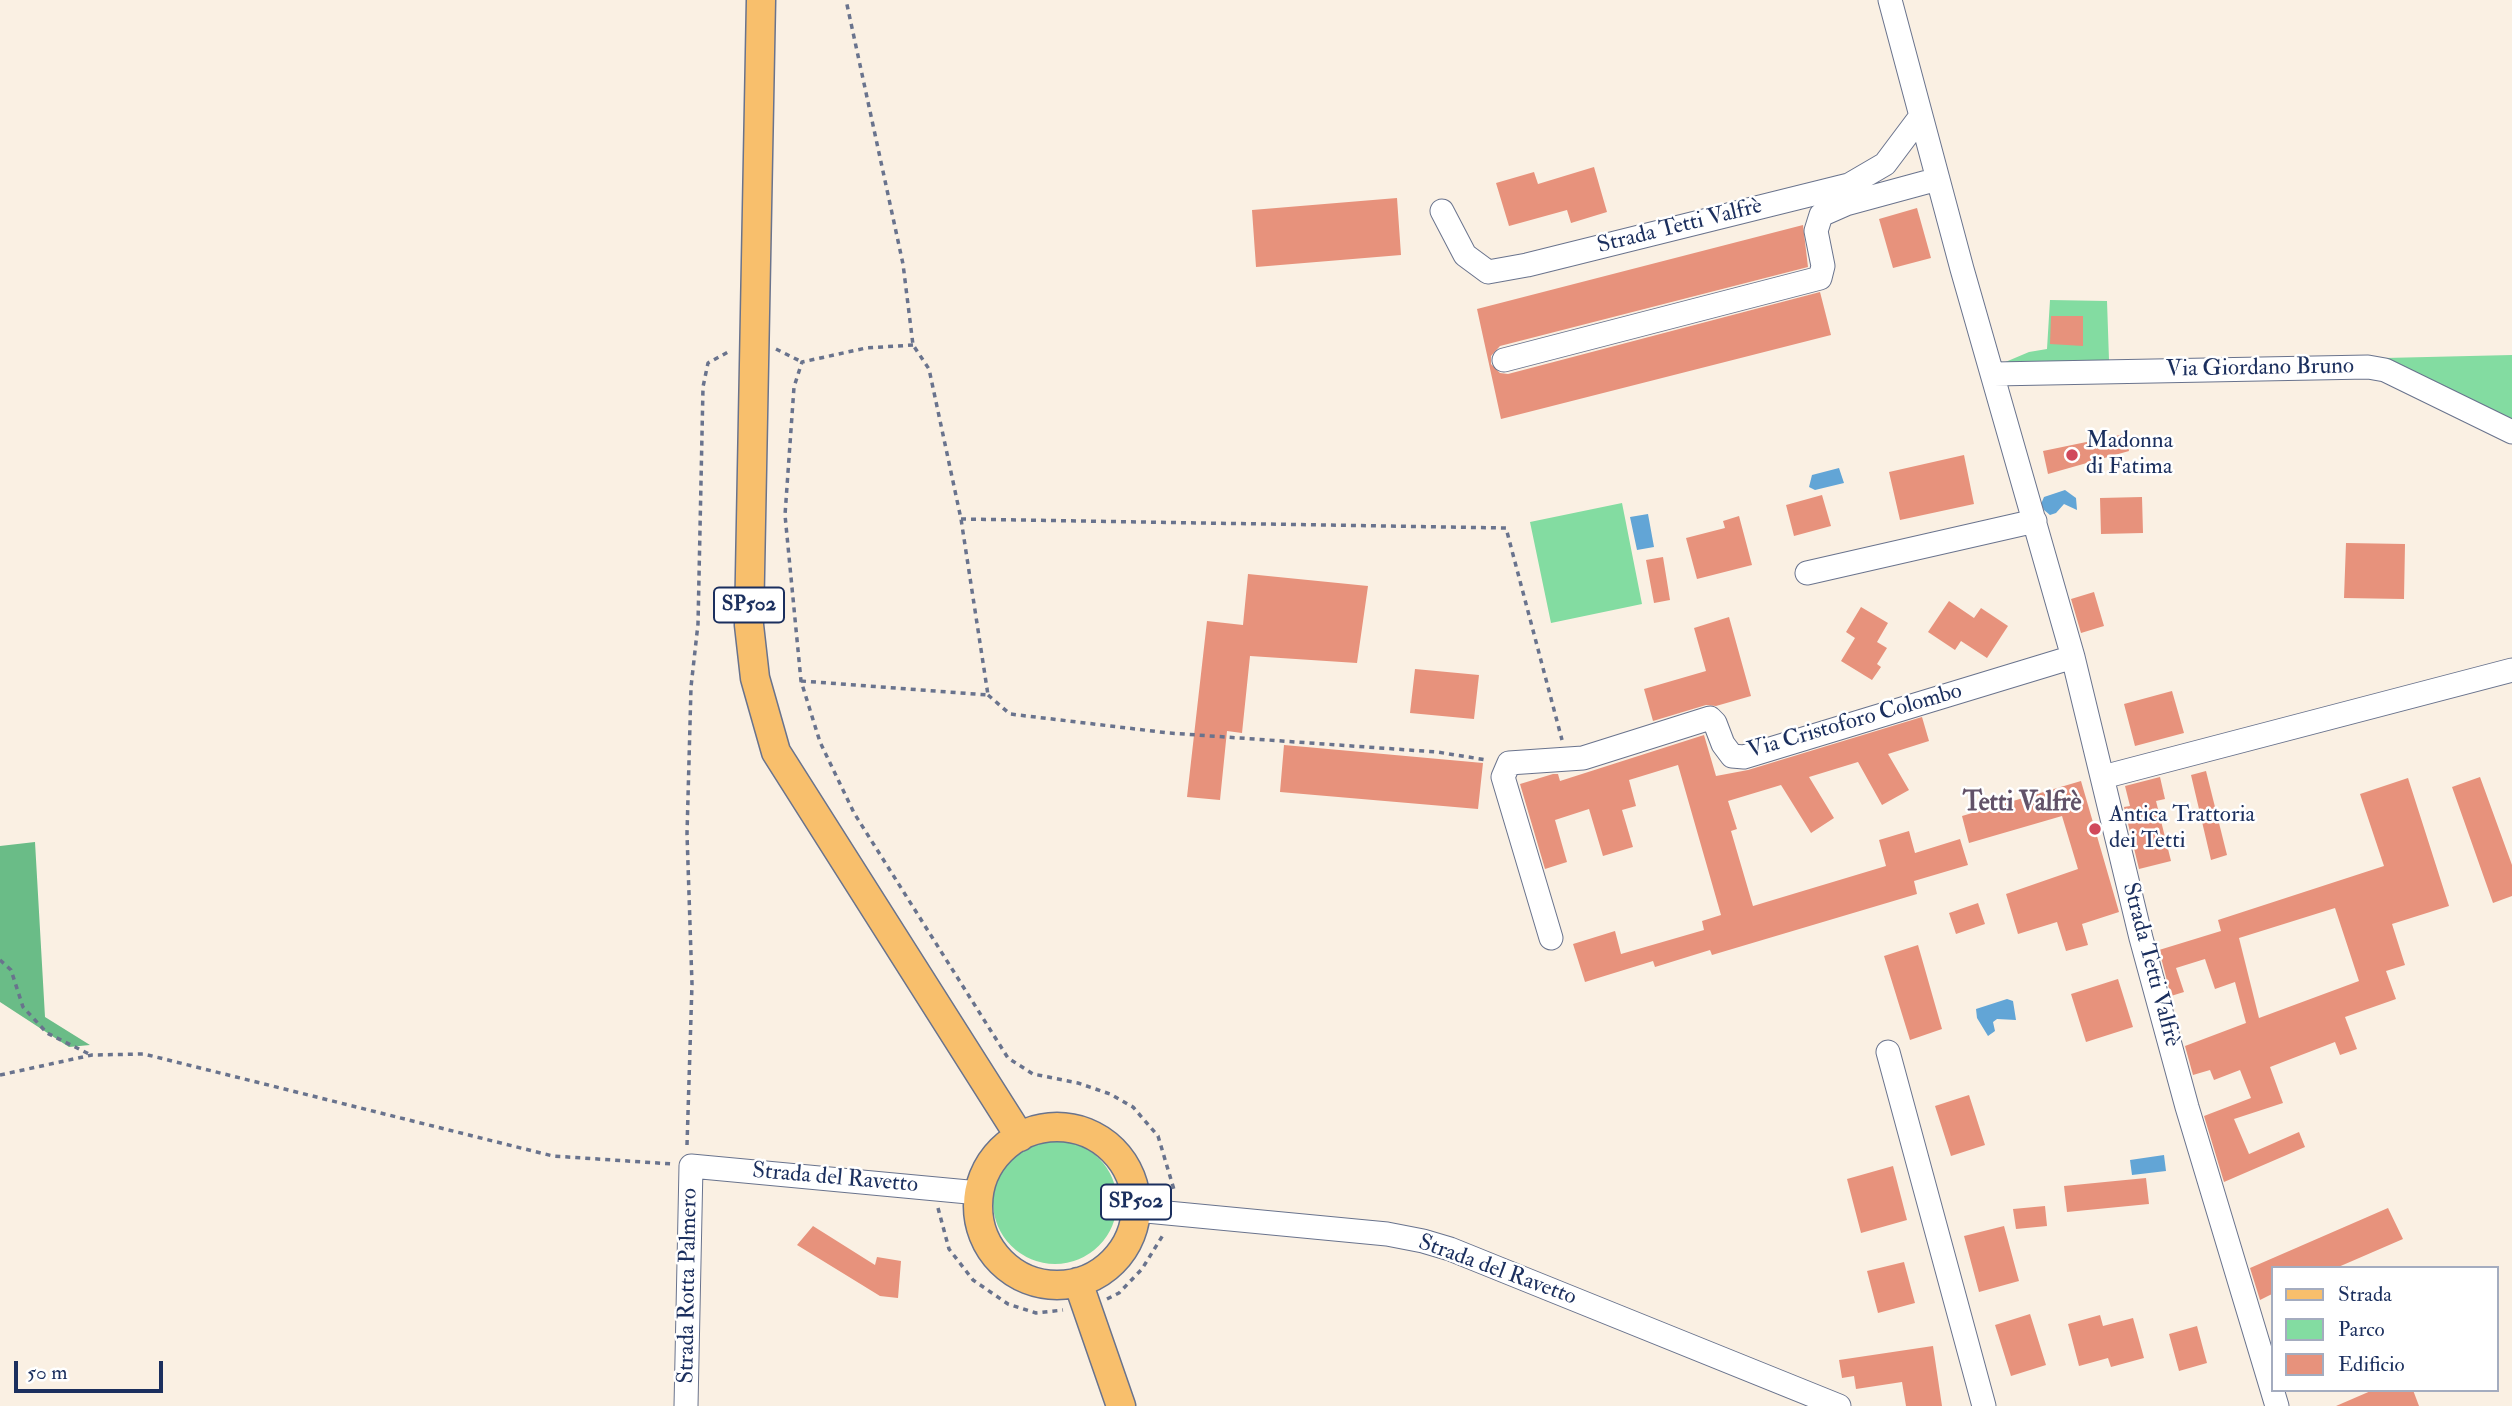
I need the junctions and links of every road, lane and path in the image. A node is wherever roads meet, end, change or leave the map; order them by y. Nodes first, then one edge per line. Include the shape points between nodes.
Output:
1 (761, 0) edge
2 (846, 0) edge
3 (1891, 0) edge
4 (1922, 116) junction
5 (1938, 179) junction
6 (1442, 211) dead end
7 (913, 345) junction
8 (764, 346) dead end
9 (730, 351) dead end
10 (1504, 360) dead end
11 (802, 362) junction
12 (1994, 374) junction
13 (2512, 432) edge
14 (961, 519) junction
15 (2035, 522) junction
16 (1807, 573) dead end
17 (2073, 657) junction
18 (2512, 670) edge
19 (801, 681) junction
20 (988, 695) junction
21 (1566, 759) junction
22 (1509, 763) junction
23 (2103, 777) junction
24 (1551, 938) dead end
25 (0, 960) edge
26 (1888, 1052) dead end
27 (92, 1055) junction
28 (0, 1075) edge
29 (1020, 1137) junction
30 (689, 1165) junction
31 (938, 1189) junction
32 (979, 1193) junction
33 (1136, 1210) junction
34 (1173, 1224) junction
35 (1083, 1295) junction
36 (2270, 1383) edge
37 (685, 1406) edge
38 (1121, 1406) edge
39 (1839, 1406) edge
40 (1984, 1406) edge

1 - 29 main road, SP502 via 749,625 755,678 776,752
2 - 7 path via 903,264
3 - 4 street, Strada Tetti Valfrè
4 - 5 street, Strada Tetti Valfrè
4 - 6 street, Strada Tetti Valfrè via 1885,164 1849,185 1527,265 1488,272 1465,255
5 - 10 street via 1821,215 1816,230 1823,266 1820,278
5 - 12 street, Strada Tetti Valfrè
7 - 11 path via 866,348
7 - 14 path via 929,369
8 - 11 path
9 - 30 path via 708,363 703,387 687,834 692,984
11 - 19 path via 794,387 785,515
12 - 13 street, Via Giordano Bruno via 2368,367 2385,370
12 - 15 street, Strada Tetti Valfrè
14 - 20 path
14 - 21 path via 1506,528
15 - 16 street
15 - 17 street, Strada Tetti Valfrè
17 - 21 street, Via Cristoforo Colombo via 1744,757 1732,756 1710,718 1583,758
17 - 23 street, Strada Tetti Valfrè
18 - 23 street
19 - 20 path
19 - 34 path via 820,742 854,813 1008,1058 1033,1074 1078,1083 1133,1107 1158,1136 1175,1190
20 - 22 path via 1010,714 1169,733 1437,752
21 - 22 street, Via Cristoforo Colombo
22 - 24 street via 1503,776
23 - 36 street, Strada Tetti Valfrè via 2184,1094
25 - 27 path via 10,970 23,1007 47,1033
26 - 40 street
27 - 28 path
27 - 30 path via 144,1054 553,1156
29 - 32 main road, SP502 via 993,1161
29 - 33 main road, SP502 via 1036,1130 1071,1129 1103,1142 1127,1169
30 - 31 street, Strada del Ravetto
30 - 37 street, Strada Rotta Palmero
31 - 32 street, Strada del Ravetto
31 - 35 path via 938,1216 949,1249 973,1280 1008,1304 1036,1313
32 - 35 main road, SP502 via 981,1228 1004,1265 1026,1279
33 - 34 street, Strada del Ravetto
33 - 35 main road, SP502 via 1121,1252 1095,1276
34 - 35 path via 1119,1293
34 - 39 street, Strada del Ravetto via 1387,1234 1450,1248
35 - 38 main road

